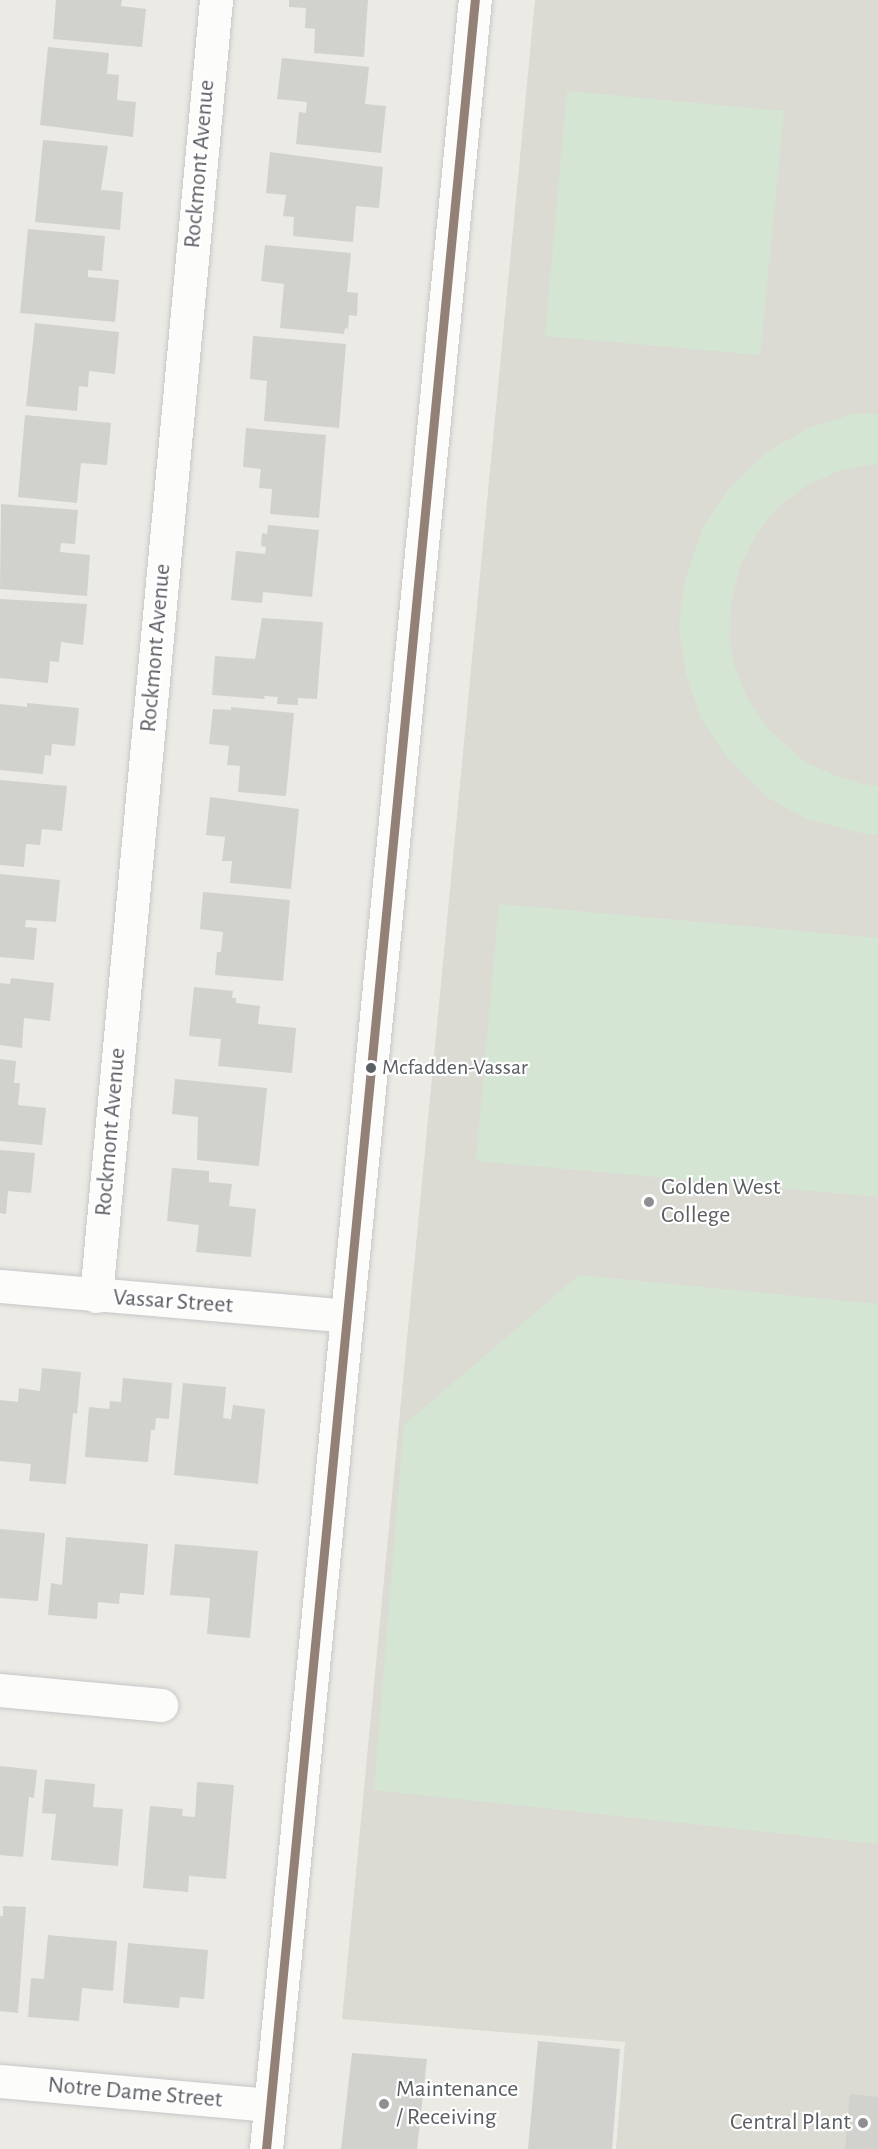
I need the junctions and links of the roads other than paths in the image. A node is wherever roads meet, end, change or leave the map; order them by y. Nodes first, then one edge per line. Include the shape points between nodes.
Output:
1 (216, 0) edge
2 (475, 0) edge
3 (0, 1286) edge
4 (96, 1296) junction
5 (347, 1316) junction
6 (0, 1690) edge
7 (161, 1705) dead end
8 (0, 2081) edge
9 (270, 2105) junction
10 (266, 2149) edge

1 - 4 street, Rockmont Avenue
2 - 5 street
3 - 4 street, Vassar Street
4 - 5 street, Vassar Street
5 - 9 street
6 - 7 street
8 - 9 street, Notre Dame Street
9 - 10 street

